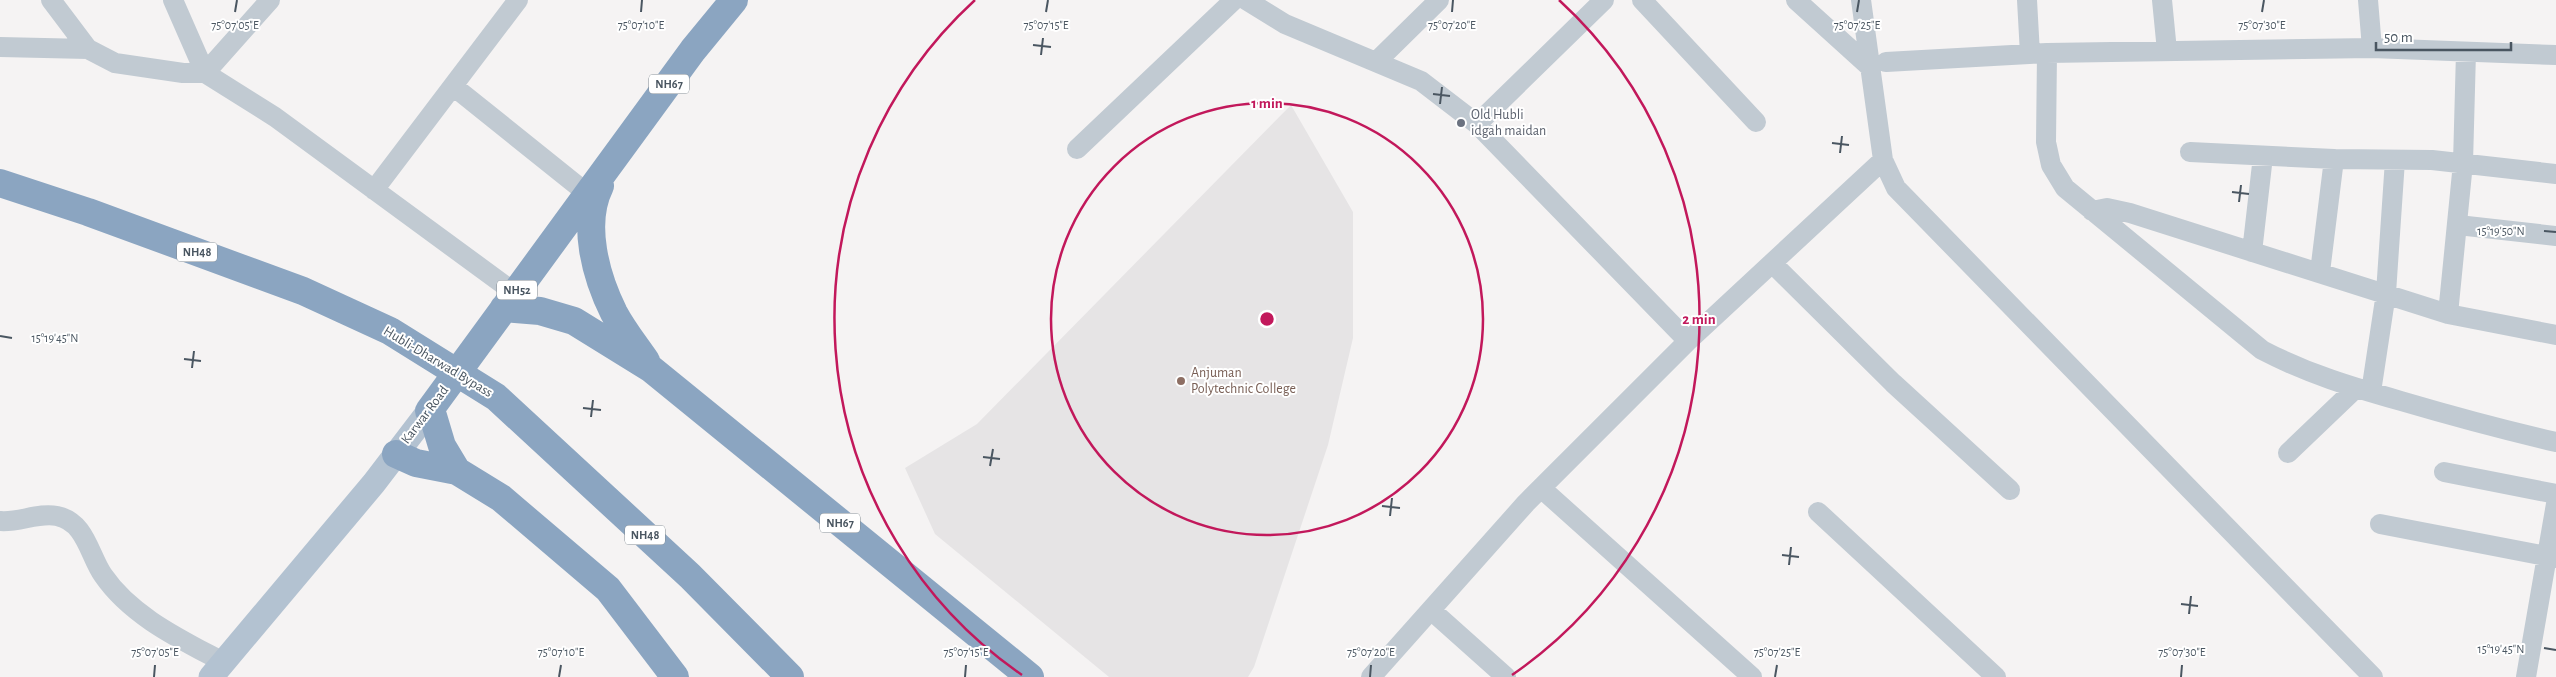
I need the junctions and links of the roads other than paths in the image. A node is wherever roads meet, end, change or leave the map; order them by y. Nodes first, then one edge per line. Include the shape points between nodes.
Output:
1 (51, 0) edge
2 (173, 0) edge
3 (270, 0) edge
4 (518, 0) edge
5 (734, 0) edge
6 (1234, 0) edge
7 (1246, 0) edge
8 (1439, 0) edge
9 (1604, 0) edge
10 (1642, 0) edge
11 (1796, 0) edge
12 (1861, 0) edge
13 (2026, 0) edge
14 (2162, 0) edge
15 (2368, 0) edge
16 (0, 47) edge
17 (2372, 48) junction
18 (88, 49) junction
19 (2167, 51) junction
20 (2466, 52) junction
21 (2039, 54) junction
22 (2556, 55) edge
23 (1377, 61) junction
24 (1878, 64) junction
25 (205, 73) junction
26 (453, 86) junction
27 (1756, 122) dead end
28 (1477, 124) junction
29 (1077, 149) dead end
30 (2190, 152) dead end
31 (2264, 156) junction
32 (2334, 159) junction
33 (1883, 160) junction
34 (2395, 160) junction
35 (2463, 163) junction
36 (607, 171) junction
37 (2556, 174) edge
38 (0, 183) edge
39 (374, 190) junction
40 (589, 195) junction
41 (2092, 211) junction
42 (2458, 225) junction
43 (2556, 236) edge
44 (2252, 252) junction
45 (1772, 263) junction
46 (2320, 272) junction
47 (2386, 293) junction
48 (509, 300) junction
49 (2448, 314) junction
50 (2556, 335) edge
51 (1688, 341) junction
52 (650, 368) junction
53 (2363, 390) junction
54 (429, 411) junction
55 (2556, 442) edge
56 (2288, 453) dead end
57 (396, 454) junction
58 (457, 472) junction
59 (2444, 472) dead end
60 (1541, 488) junction
61 (2010, 490) dead end
62 (2556, 494) edge
63 (2556, 504) edge
64 (1818, 512) dead end
65 (0, 521) edge
66 (2380, 524) dead end
67 (2552, 557) edge
68 (1431, 610) junction
69 (217, 669) edge
70 (675, 677) edge
71 (790, 677) edge
72 (1030, 677) edge
73 (1371, 677) edge
74 (1506, 677) edge
75 (1752, 677) edge
76 (1996, 677) edge
77 (2373, 677) edge
78 (2526, 677) edge

1 - 18 street
2 - 25 street
3 - 25 street
4 - 26 street
5 - 36 highway, Karwar Road / NH67 via 693,50
6 - 29 street
7 - 23 street via 1285,24
8 - 23 street
9 - 28 street
10 - 27 street
11 - 24 street
12 - 24 street
13 - 21 street
14 - 19 street
15 - 17 street
16 - 18 street
17 - 19 street
17 - 20 street
18 - 25 street via 115,62 183,73
19 - 21 street
20 - 22 street
20 - 35 street
21 - 24 street
21 - 41 street via 2051,165 2065,188
23 - 28 street via 1421,82
24 - 33 street
25 - 39 street via 275,117
26 - 39 street
26 - 40 street
28 - 51 street
30 - 31 street
31 - 32 street
31 - 44 street
32 - 34 street
32 - 46 street
33 - 45 street
33 - 77 street via 1896,188
34 - 35 street
34 - 47 street
35 - 37 street
35 - 42 street
36 - 40 highway, Karwar Road / NH52
36 - 52 highway, NH67 via 595,195 590,235 614,312
38 - 71 highway, Hubli-Dharwad Bypass / NH48 via 303,291 390,331 496,397 690,576
39 - 48 street
40 - 48 highway, Karwar Road / NH52
41 - 44 street via 2107,208 2130,213
41 - 53 street via 2262,350 2299,369
42 - 43 street
42 - 49 street
44 - 46 street
45 - 51 street
45 - 61 street via 1893,384
46 - 47 street
47 - 49 street
47 - 53 street
48 - 52 highway via 574,321
48 - 54 highway, Karwar Road / NH52
49 - 50 street
51 - 60 street
52 - 72 highway, NH67
53 - 55 street via 2482,425
53 - 56 street
54 - 57 main road, Karwar Road / NH52
54 - 58 highway via 442,446
57 - 58 highway via 416,463
57 - 69 main road, Karwar Road / NH52
58 - 70 highway via 501,498 608,589
59 - 62 street
60 - 68 street
60 - 75 street
63 - 67 street
64 - 76 street
65 - 69 street via 57,516 73,525 85,536 103,575 132,607 182,640
66 - 67 street
67 - 78 street
68 - 73 street
68 - 74 street

